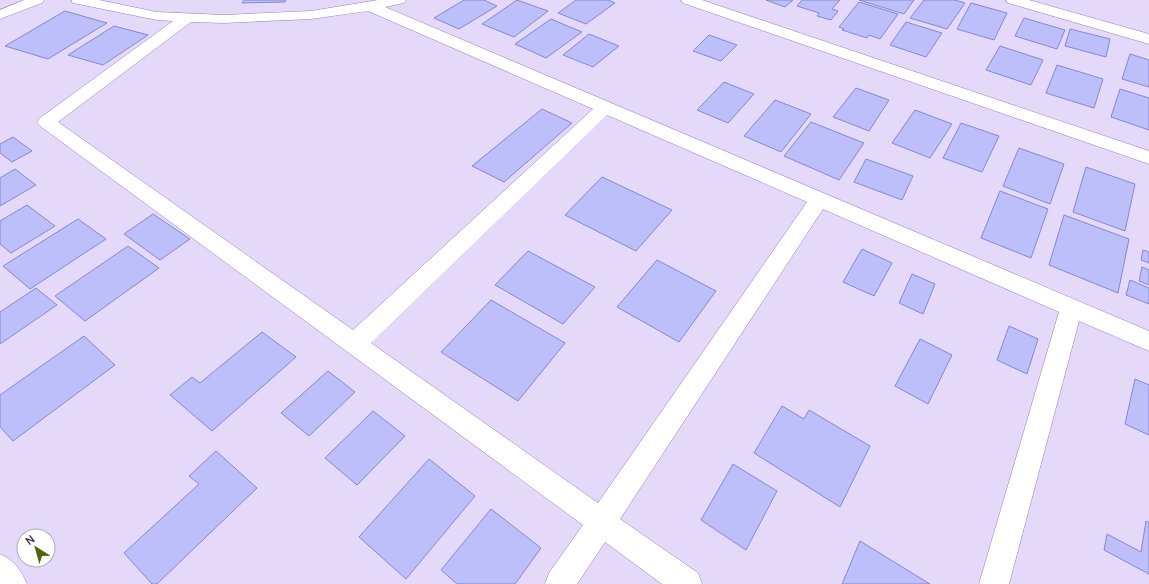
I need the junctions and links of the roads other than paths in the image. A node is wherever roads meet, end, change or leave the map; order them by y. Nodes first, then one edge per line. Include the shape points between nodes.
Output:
1 (37, 0) edge
2 (78, 0) edge
3 (399, 0) edge
4 (688, 0) edge
5 (1014, 0) edge
6 (370, 6) junction
7 (0, 15) edge
8 (187, 18) junction
9 (1149, 39) edge
10 (605, 107) junction
11 (1149, 158) edge
12 (819, 199) junction
13 (1071, 308) junction
14 (1149, 341) edge
15 (354, 344) junction
16 (602, 522) junction
17 (0, 569) edge
18 (12, 584) edge
19 (560, 584) edge
20 (687, 584) edge
21 (994, 584) edge

1 - 7 street
2 - 8 street via 157,16
3 - 6 street
4 - 11 street
5 - 9 street
6 - 8 street via 311,15
6 - 10 street
8 - 15 street via 46,122
10 - 12 street
10 - 15 street
12 - 13 street
12 - 16 street
13 - 14 street
13 - 21 street
15 - 16 street
16 - 19 street
16 - 20 street
17 - 18 street

